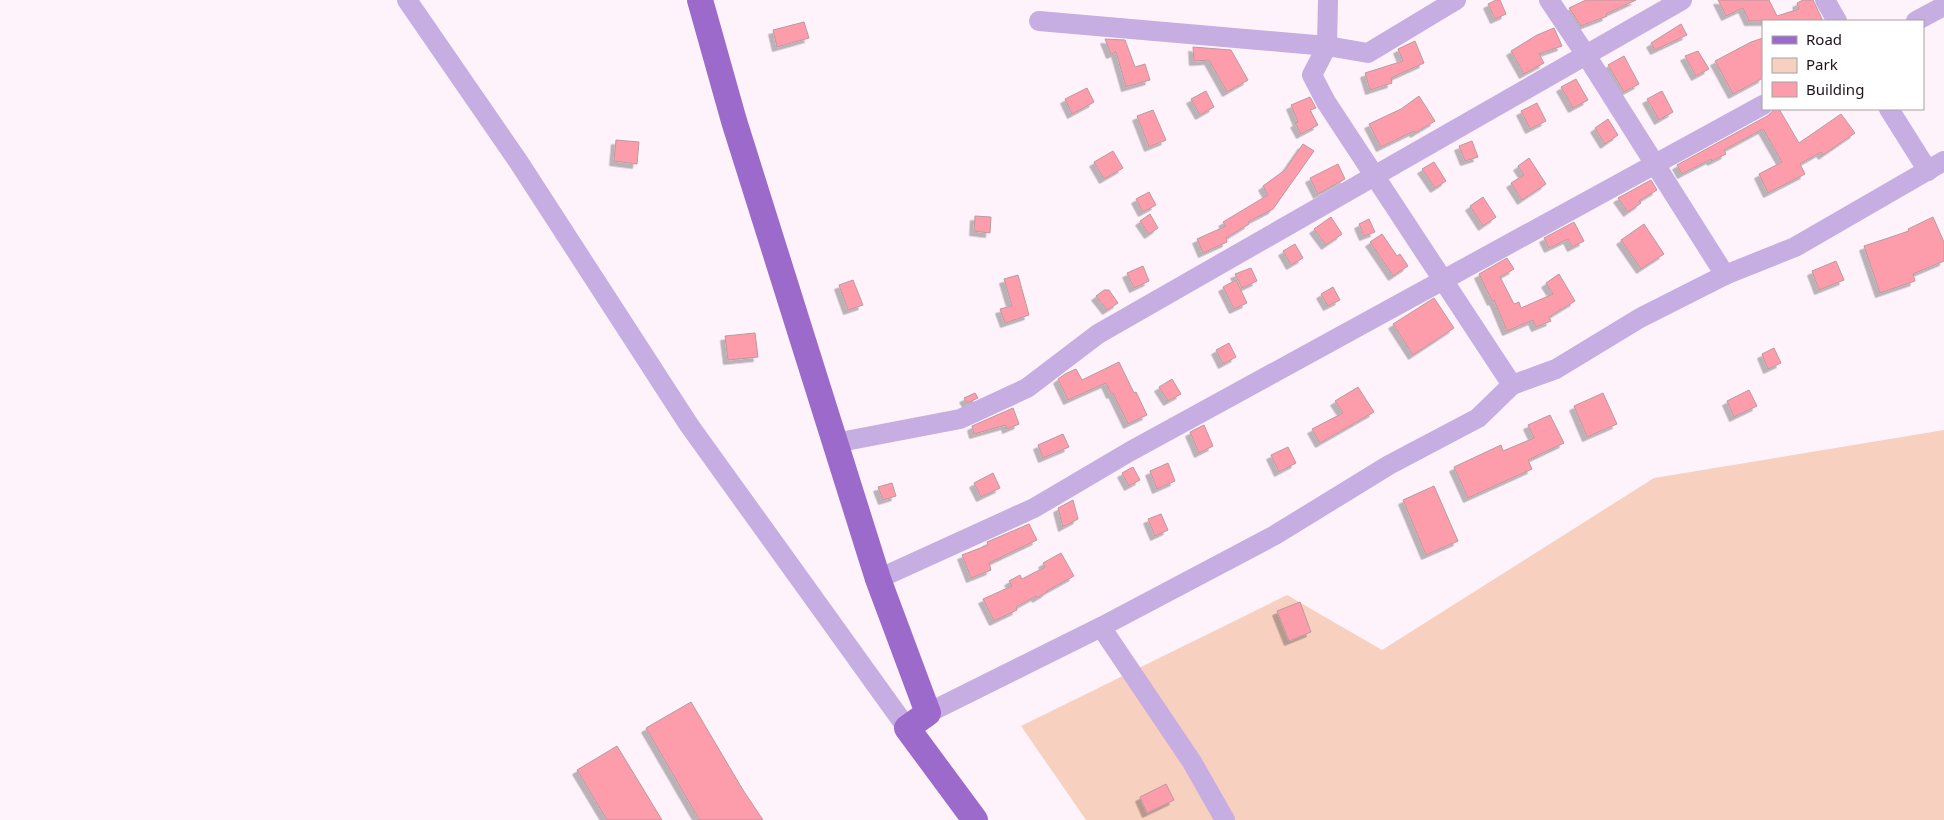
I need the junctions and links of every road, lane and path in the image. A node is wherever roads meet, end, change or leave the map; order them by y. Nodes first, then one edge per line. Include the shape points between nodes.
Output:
1 (407, 0) edge
2 (700, 0) edge
3 (1328, 0) edge
4 (1456, 0) edge
5 (1549, 0) edge
6 (1682, 0) edge
7 (1824, 0) edge
8 (1944, 6) edge
9 (1836, 20) edge
10 (1918, 20) edge
11 (1038, 21) dead end
12 (1327, 46) junction
13 (1586, 55) junction
14 (1762, 106) edge
15 (1890, 110) edge
16 (1655, 164) junction
17 (1936, 166) edge
18 (1375, 176) junction
19 (1725, 274) junction
20 (1443, 280) junction
21 (1512, 385) junction
22 (835, 443) junction
23 (878, 579) junction
24 (1101, 627) junction
25 (928, 713) junction
26 (907, 728) junction
27 (975, 820) edge
28 (1225, 820) edge

1 - 26 street via 518,161 689,425
2 - 22 main road via 734,121
3 - 12 street
4 - 12 street via 1368,53
5 - 13 street
6 - 13 street
7 - 9 street
8 - 10 street
11 - 12 street
12 - 18 street via 1312,75
13 - 16 street
13 - 18 street
14 - 16 street
15 - 17 street
16 - 19 street
16 - 20 street
17 - 19 street via 1795,247
18 - 20 street
18 - 22 street via 1098,334 1028,388 960,419
19 - 21 street via 1640,318 1556,369
20 - 21 street
20 - 23 street via 1129,452 1034,508
21 - 24 street via 1478,418 1389,465 1275,535
22 - 23 main road
23 - 25 main road
24 - 25 street
24 - 28 street via 1192,762
25 - 26 main road
26 - 27 main road

